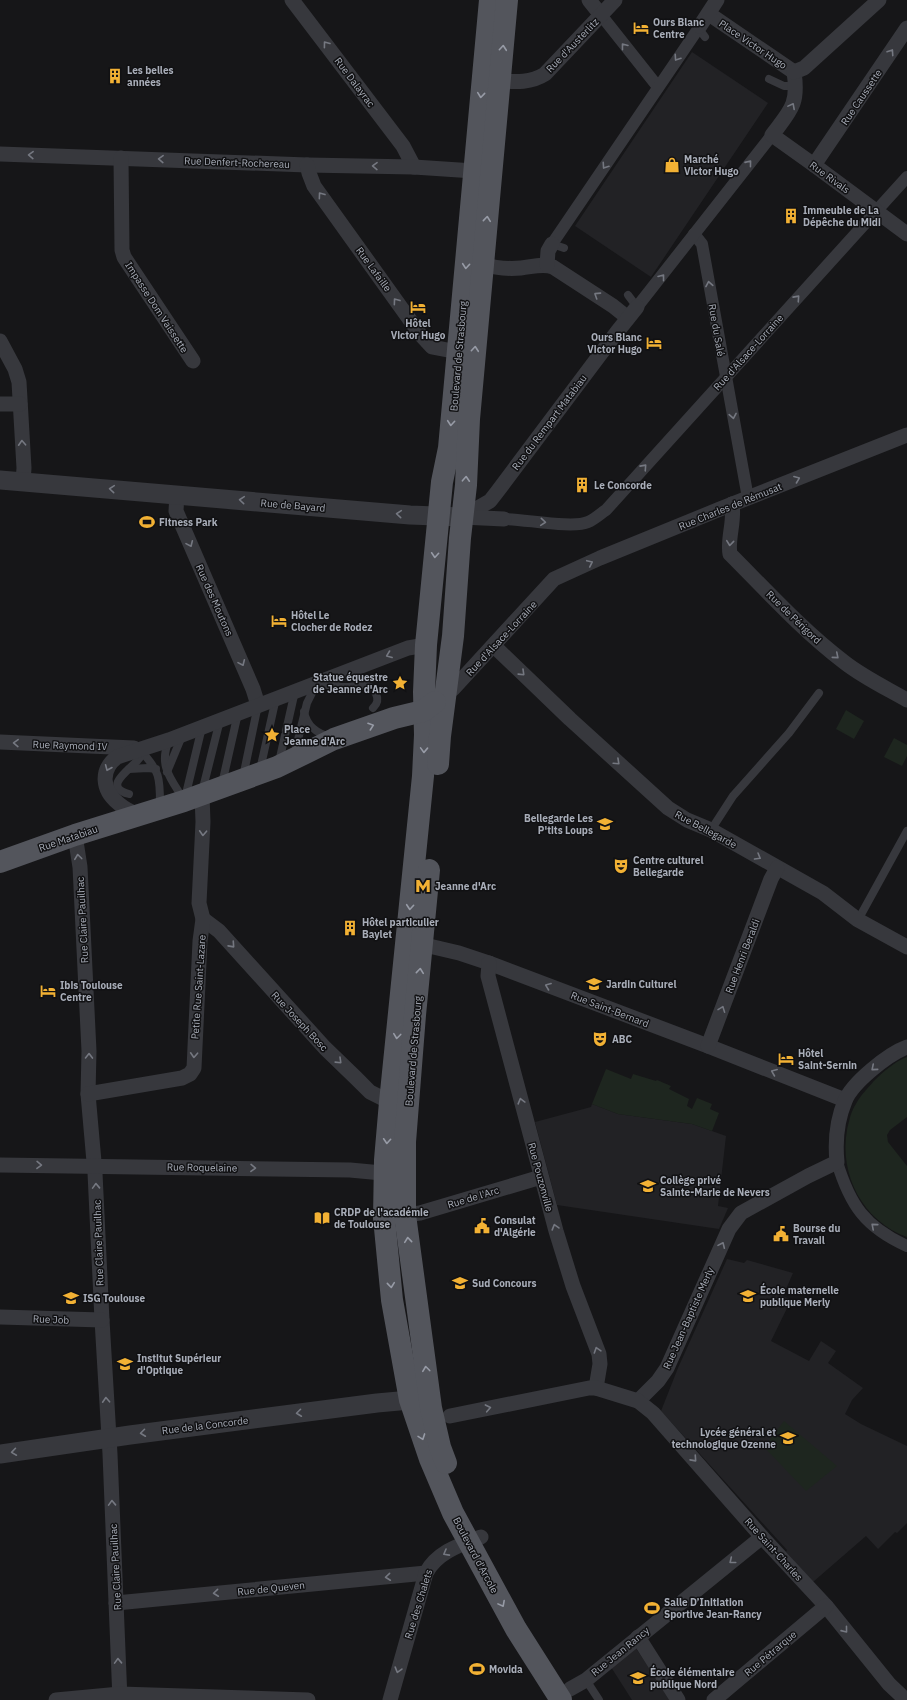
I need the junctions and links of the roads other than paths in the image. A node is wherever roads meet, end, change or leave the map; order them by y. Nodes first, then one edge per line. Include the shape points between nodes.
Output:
1 (292, 0) edge
2 (490, 0) edge
3 (507, 0) edge
4 (589, 0) edge
5 (615, 0) edge
6 (717, 0) edge
7 (879, 0) edge
8 (708, 14) junction
9 (601, 15) junction
10 (907, 28) edge
11 (702, 31) joint
12 (769, 79) dead end
13 (795, 79) junction
14 (500, 81) junction
15 (658, 87) junction
16 (772, 135) junction
17 (0, 154) edge
18 (121, 158) junction
19 (814, 164) junction
20 (307, 165) junction
21 (414, 167) junction
22 (474, 171) junction
23 (907, 178) edge
24 (876, 211) junction
25 (694, 234) junction
26 (907, 234) edge
27 (558, 246) joint
28 (483, 264) junction
29 (547, 264) junction
30 (628, 295) dead end
31 (633, 313) junction
32 (0, 341) edge
33 (449, 351) junction
34 (193, 361) dead end
35 (725, 377) junction
36 (0, 404) edge
37 (20, 404) junction
38 (907, 436) edge
39 (0, 480) edge
40 (23, 482) junction
41 (177, 494) junction
42 (748, 498) junction
43 (732, 504) junction
44 (438, 516) junction
45 (462, 517) junction
46 (504, 519) joint
47 (587, 523) joint
48 (554, 579) joint
49 (494, 646) junction
50 (437, 652) junction
51 (318, 684) junction
52 (294, 691) junction
53 (820, 692) dead end
54 (446, 694) junction
55 (276, 698) junction
56 (907, 700) edge
57 (258, 705) junction
58 (373, 708) dead end
59 (304, 711) junction
60 (424, 711) junction
61 (238, 713) junction
62 (220, 719) junction
63 (202, 726) junction
64 (183, 733) junction
65 (334, 739) junction
66 (169, 740) junction
67 (0, 742) edge
68 (144, 749) junction
69 (129, 769) junction
70 (156, 769) junction
71 (268, 770) junction
72 (167, 772) junction
73 (130, 794) dead end
74 (203, 794) junction
75 (160, 809) junction
76 (137, 815) junction
77 (711, 830) junction
78 (907, 831) edge
79 (75, 835) junction
80 (0, 862) edge
81 (777, 868) junction
82 (203, 919) junction
83 (858, 920) junction
84 (415, 942) junction
85 (907, 946) edge
86 (489, 963) junction
87 (708, 1046) junction
88 (907, 1047) edge
89 (88, 1094) junction
90 (845, 1100) junction
91 (399, 1104) junction
92 (837, 1162) junction
93 (0, 1165) edge
94 (94, 1166) junction
95 (395, 1174) junction
96 (541, 1177) junction
97 (413, 1214) junction
98 (907, 1246) edge
99 (0, 1317) edge
100 (102, 1320) junction
101 (596, 1388) junction
102 (410, 1400) junction
103 (638, 1401) junction
104 (438, 1420) junction
105 (108, 1439) junction
106 (0, 1454) edge
107 (762, 1537) junction
108 (475, 1539) junction
109 (426, 1573) junction
110 (116, 1603) junction
111 (826, 1606) junction
112 (638, 1636) junction
113 (574, 1692) edge
114 (120, 1697) edge
115 (56, 1700) edge
116 (308, 1700) edge
117 (390, 1700) edge
118 (599, 1700) edge
119 (678, 1700) edge
120 (714, 1700) edge
121 (906, 1700) edge

21 -> 1 street, Rue Dalayrac via 403,146
2 -> 22 main road, Boulevard de Strasbourg
14 -> 3 main road, Boulevard de Strasbourg
4 - 9 street
5 - 9 street, Rue d'Austerlitz
6 - 8 street
7 - 13 street
8 - 11 street, Place Victor Hugo
8 - 13 street, Place Victor Hugo
9 - 14 street, Rue d'Austerlitz via 538,79
15 -> 9 street
19 -> 10 street, Rue Caussette
11 -> 15 street, Place Victor Hugo
12 - 13 lane via 784,86
16 -> 13 street via 794,102
28 -> 14 main road, Boulevard de Strasbourg
15 -> 27 street, Place Victor Hugo
16 - 19 street, Rue Rivals
25 -> 16 street
18 -> 17 street, Rue Denfert-Rochereau
20 -> 18 street, Rue Denfert-Rochereau
18 - 34 street, Impasse Dom Vaissette via 124,257
19 - 24 street, Rue Rivals
21 -> 20 street, Rue Denfert-Rochereau
33 -> 20 street, Rue Lafaille via 432,347 420,334 314,186
21 - 22 street, Rue Denfert-Rochereau
22 -> 33 main road, Boulevard de Strasbourg
23 - 24 street, Rue d'Alsace-Lorraine
24 - 26 street, Rue Rivals
35 -> 24 street, Rue d'Alsace-Lorraine
31 -> 25 street
35 -> 25 street, Rue du Salé via 702,244
27 - 29 street, Place Victor Hugo via 548,251
28 - 29 street via 518,268
45 -> 28 main road, Boulevard de Strasbourg
31 -> 29 street via 613,306
30 - 31 lane
31 - 45 street, Rue du Rempart Matabiau via 490,501
32 - 37 street via 15,369 19,382
33 -> 44 main road, Boulevard de Strasbourg via 449,448
35 -> 42 street, Rue du Salé
47 -> 35 street, Rue d'Alsace-Lorraine via 606,510
36 - 37 street
40 -> 37 street
42 -> 38 street, Rue Charles de Rémusat
39 - 40 street, Rue de Bayard
41 -> 40 street, Rue de Bayard
44 -> 41 street, Rue de Bayard
41 -> 57 street, Rue des Moutons via 176,511 254,690
42 - 43 street, Rue Charles de Rémusat
48 -> 43 street, Rue Charles de Rémusat
43 -> 56 street, Rue de Périgord via 734,516 730,554 814,637 844,662
44 - 45 street, Rue de Bayard
44 -> 50 main road, Boulevard de Strasbourg via 430,615
45 - 46 street, Rue de Bayard
45 - 50 main road, Boulevard de Strasbourg
46 -> 47 street, Rue de Bayard
48 - 49 street, Rue d'Alsace-Lorraine
49 - 54 street, Rue d'Alsace-Lorraine via 454,689
49 -> 77 street, Rue Bellegarde via 668,808 687,820
50 -> 51 street via 408,648
50 - 54 main road, Boulevard de Strasbourg
50 - 60 main road, Boulevard de Strasbourg
51 - 52 street
51 - 58 lane via 369,687 378,696
51 - 59 lane
52 - 55 street
52 - 71 lane
53 - 77 lane via 789,733 733,796
54 - 60 main road
54 - 84 main road, Boulevard de Strasbourg
55 - 57 street
55 - 71 lane
57 - 61 street
57 - 71 lane
59 - 65 lane via 311,728
59 - 71 lane
65 -> 60 main road via 394,718
60 -> 84 main road, Boulevard de Strasbourg
61 - 62 street
61 - 74 lane
62 - 63 street
62 - 74 lane
63 - 64 street
63 - 74 lane
64 - 66 street
64 - 72 lane
65 - 71 main road
66 - 68 street
66 - 72 lane via 163,757
68 -> 67 street, Rue Raymond IV
68 - 69 lane
68 - 70 lane
68 -> 76 street via 117,757 106,769 105,778 107,788 116,802
69 - 70 lane
69 - 73 lane via 123,773 118,787
70 - 75 lane via 160,777
71 - 74 main road
72 - 74 lane
74 - 75 main road
74 -> 82 street, Petite Rue Saint-Lazare via 199,903
75 - 76 main road
76 - 79 main road, Rue Matabiau
77 -> 81 street, Rue Bellegarde
78 - 83 lane
79 - 80 main road, Rue Matabiau
89 -> 79 street, Rue Claire Pauilhac via 80,867
81 - 83 street, Rue Bellegarde via 830,897
87 -> 81 street, Rue Henri Beraldi
82 -> 89 street, Petite Rue Saint-Lazare via 194,1068 190,1074 182,1078
82 -> 91 street, Rue Joseph Bosc via 218,931 325,1048 370,1092
83 - 85 street, Rue Bellegarde
84 - 86 street, Rue Saint-Bernard
84 - 91 main road, Boulevard de Strasbourg
87 -> 86 street, Rue Saint-Bernard
96 -> 86 street, Rue Pouzonville via 488,976
90 -> 87 street, Rue Saint-Bernard
88 -> 90 street via 872,1070 858,1082
89 - 94 street, Rue Claire Pauilhac
90 - 92 street via 838,1126
91 - 95 main road, Boulevard de Strasbourg
98 -> 92 street via 875,1228 858,1211 848,1194
103 -> 92 street, Rue Jean-Baptiste Merly via 667,1368 735,1220 741,1213
93 -> 94 street, Rue Roquelaine
94 -> 95 street, Rue Roquelaine via 350,1170
100 -> 94 street, Rue Claire Pauilhac
95 - 97 main road, Boulevard de Strasbourg
95 -> 102 main road, Boulevard de Strasbourg via 384,1218 392,1294
96 - 97 street, Rue de l'Arc
101 -> 96 street, Rue Pouzonville via 599,1354 573,1286
104 -> 97 main road, Boulevard de Strasbourg
99 - 100 street, Rue Job
105 -> 100 street, Rue Claire Pauilhac
101 - 103 street
104 -> 101 street
102 - 104 street
102 -> 105 street, Rue de la Concorde
102 -> 108 main road, Boulevard d'Arcole via 453,1513
103 -> 107 street, Rue Saint-Charles via 653,1413
104 - 108 main road, Boulevard d'Arcole via 440,1447
105 -> 106 street, Rue de la Concorde
110 -> 105 street, Rue Claire Pauilhac
107 - 111 street, Rue Saint-Charles
107 -> 112 street, Rue Jean Rancy
108 -> 109 street, Rue des Chalets via 436,1559
108 - 113 main road, Boulevard d'Arcole
109 -> 110 street, Rue de Queven
109 -> 117 street, Rue des Chalets
114 -> 110 street, Rue Claire Pauilhac
111 - 120 street, Rue Pétrarque
111 -> 121 street, Rue Saint-Charles via 889,1684
112 - 113 street, Rue Jean Rancy
112 - 119 street
113 - 118 lane
114 - 115 street
114 - 116 street

